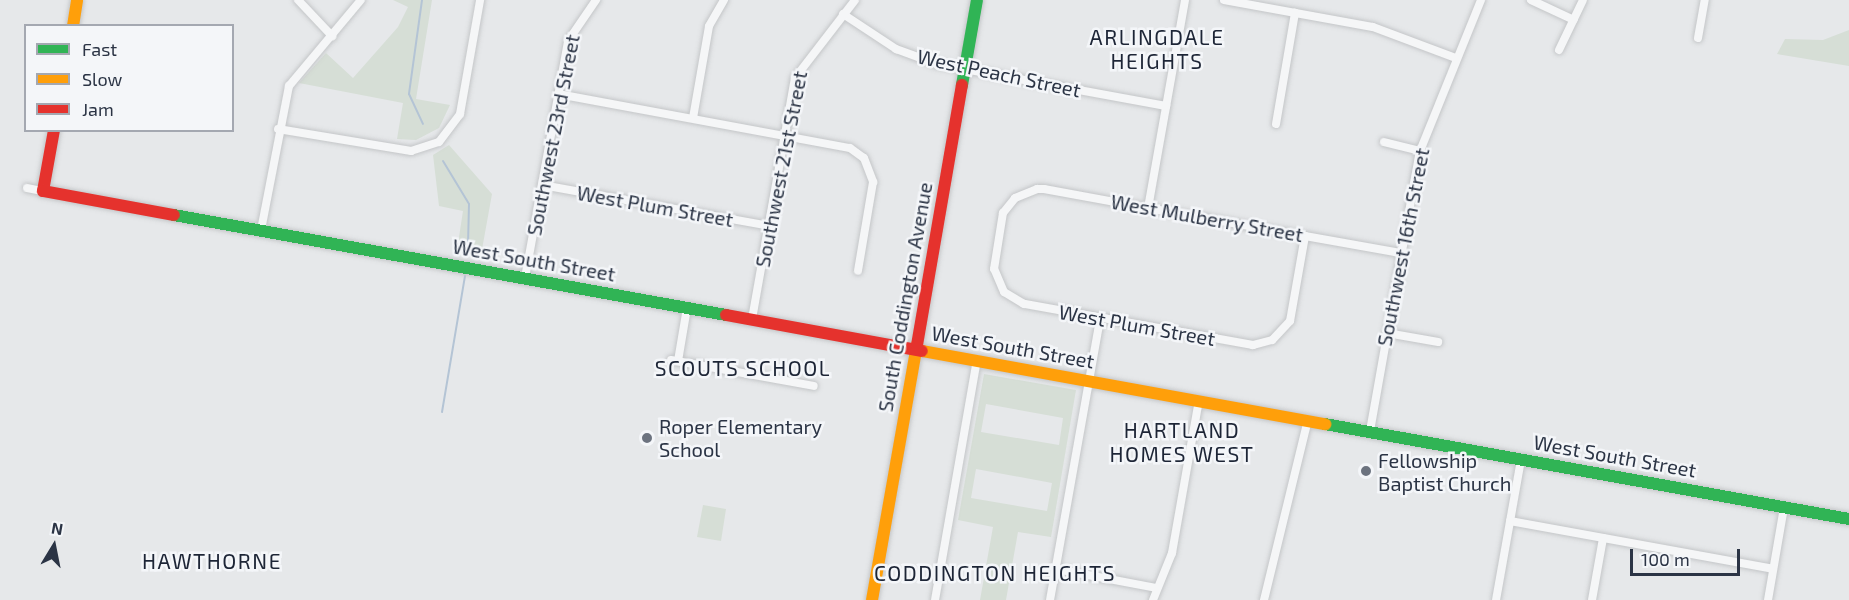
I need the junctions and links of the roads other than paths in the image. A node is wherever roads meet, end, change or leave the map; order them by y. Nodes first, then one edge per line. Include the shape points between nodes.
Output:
1 (77, 0) edge
2 (298, 0) edge
3 (361, 0) edge
4 (480, 0) edge
5 (596, 0) edge
6 (724, 0) edge
7 (855, 0) edge
8 (977, 0) edge
9 (1185, 0) edge
10 (1224, 0) edge
11 (1481, 0) edge
12 (1532, 0) edge
13 (1583, 0) edge
14 (1705, 0) edge
15 (1235, 1) edge
16 (1295, 13) junction
17 (843, 14) junction
18 (1574, 20) junction
19 (73, 24) edge
20 (332, 36) junction
21 (1698, 38) dead end
22 (1559, 50) dead end
23 (1456, 58) junction
24 (965, 69) junction
25 (558, 94) junction
26 (1166, 106) junction
27 (693, 118) junction
28 (1276, 124) dead end
29 (278, 129) junction
30 (54, 132) edge
31 (785, 135) junction
32 (1384, 142) dead end
33 (1420, 152) junction
34 (542, 185) junction
35 (27, 188) dead end
36 (43, 191) junction
37 (1148, 208) junction
38 (769, 226) junction
39 (261, 230) junction
40 (1305, 236) junction
41 (1400, 253) junction
42 (858, 271) dead end
43 (525, 278) junction
44 (1005, 292) joint
45 (687, 308) junction
46 (1100, 318) junction
47 (752, 319) junction
48 (1387, 333) junction
49 (1438, 342) dead end
50 (916, 349) junction
51 (977, 360) junction
52 (1089, 380) junction
53 (814, 386) dead end
54 (1199, 400) junction
55 (1308, 420) junction
56 (1370, 431) junction
57 (1521, 459) junction
58 (1784, 507) junction
59 (1849, 519) edge
60 (1510, 521) junction
61 (1603, 538) junction
62 (1056, 569) junction
63 (1773, 569) junction
64 (1157, 588) junction
65 (872, 600) edge
66 (935, 600) edge
67 (1050, 600) edge
68 (1153, 600) edge
69 (1264, 600) edge
70 (1496, 600) edge
71 (1592, 600) edge
72 (1768, 600) edge

1 - 19 street
2 - 20 street
3 - 20 street
4 - 29 street via 460,114 440,142 411,151
5 - 25 street, Southwest 23rd Street via 571,33
6 - 27 street via 709,26
7 - 17 street, Southwest 21st Street
8 - 24 street, South Coddington Avenue
9 - 26 street
10 - 15 street
11 - 23 street, Southwest 16th Street
12 - 18 street
13 - 18 street
14 - 21 street
15 - 16 street
16 - 23 street via 1395,33
16 - 28 street
17 - 24 street, West Peach Street via 896,50
17 - 31 street, Southwest 21st Street via 800,68
18 - 22 street
20 - 29 street via 295,75
23 - 33 street, Southwest 16th Street
24 - 26 street, West Peach Street
24 - 50 street, South Coddington Avenue
25 - 27 street
25 - 34 street, Southwest 23rd Street
26 - 37 street
27 - 31 street
29 - 39 street
30 - 36 street
31 - 38 street, Southwest 21st Street
31 - 42 street via 844,146 866,157 873,193
32 - 33 street
33 - 41 street, Southwest 16th Street
34 - 38 street, West Plum Street
34 - 43 street, Southwest 23rd Street
35 - 36 street, West South Street
36 - 39 street, West South Street
37 - 40 street, West Mulberry Street
37 - 44 street, West Mulberry Street via 1044,189 1015,198 1001,220 994,260
38 - 47 street, Southwest 21st Street
39 - 43 street, West South Street
40 - 41 street, West Mulberry Street
40 - 46 street, West Plum Street via 1292,315 1272,340 1244,344
41 - 48 street, Southwest 16th Street
43 - 45 street, West South Street
44 - 46 street, West Plum Street via 1024,304
45 - 47 street, West South Street
45 - 53 street via 674,361
46 - 52 street
47 - 50 street, West South Street
48 - 49 street
48 - 56 street, Southwest 16th Street
50 - 51 street, West South Street
50 - 65 street, South Coddington Avenue
51 - 52 street, West South Street
51 - 66 street
52 - 54 street, West South Street
52 - 62 street
54 - 55 street, West South Street
54 - 64 street via 1172,553
55 - 56 street, West South Street
55 - 69 street
56 - 57 street, West South Street
57 - 58 street, West South Street
57 - 60 street
58 - 59 street, West South Street
58 - 63 street
60 - 61 street
60 - 70 street
61 - 63 street
61 - 71 street
62 - 64 street
62 - 67 street
63 - 72 street
64 - 68 street

